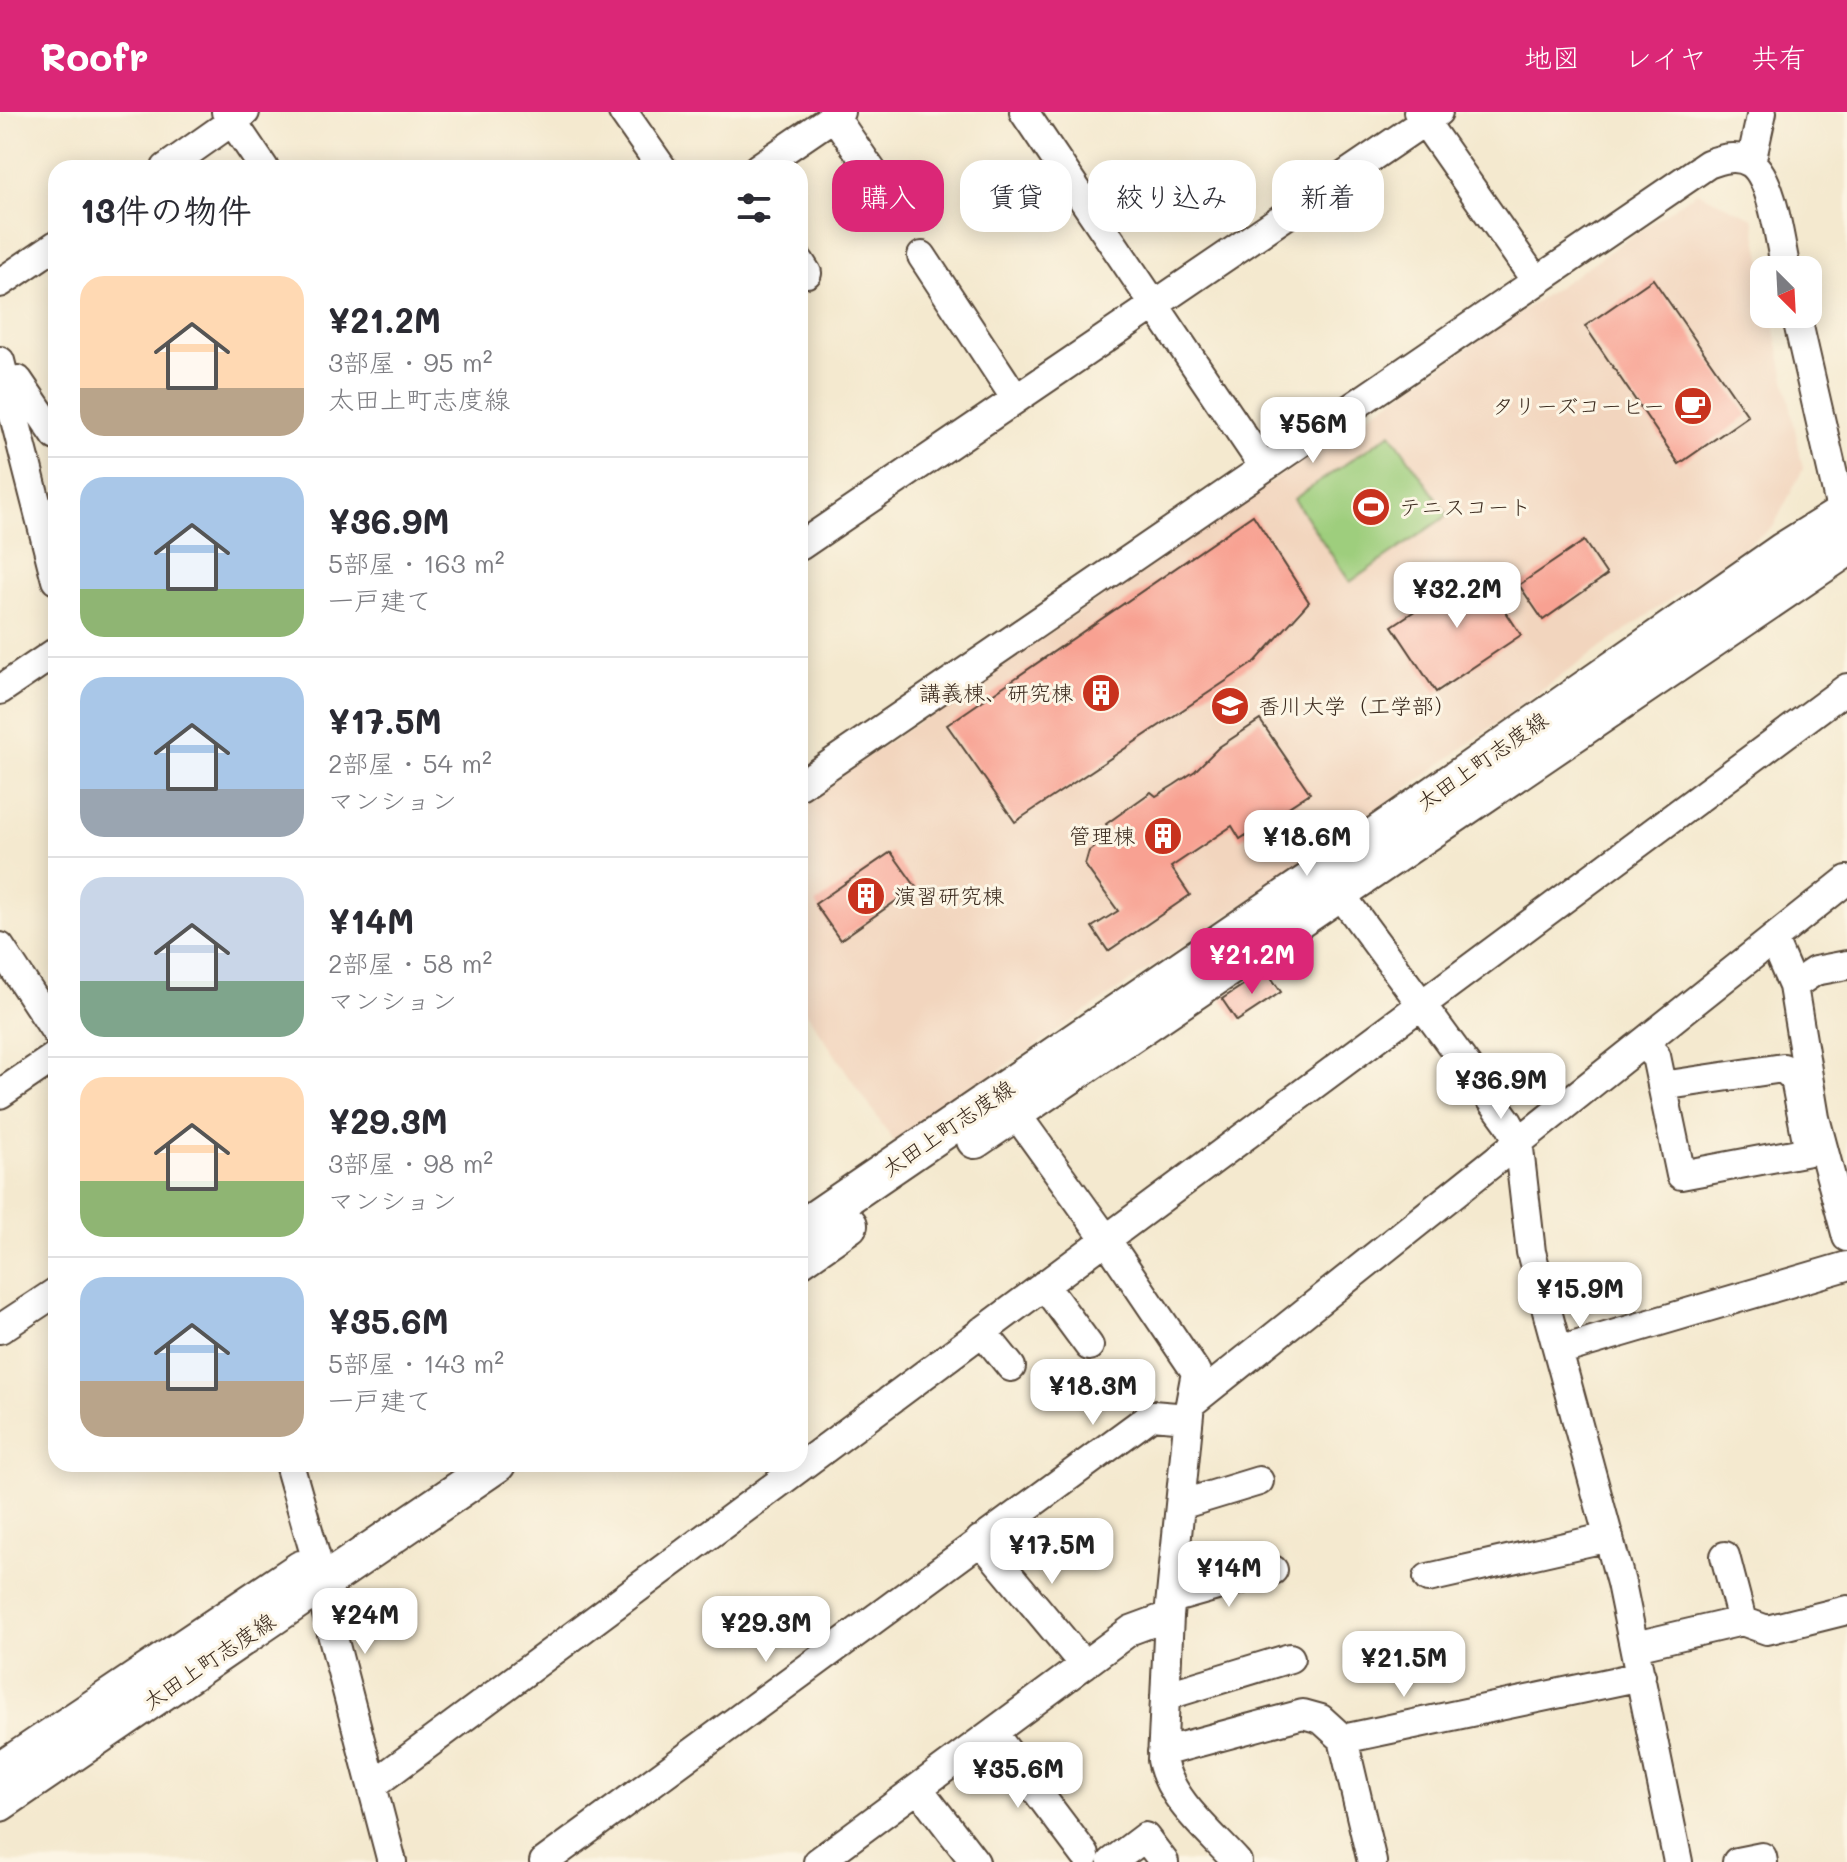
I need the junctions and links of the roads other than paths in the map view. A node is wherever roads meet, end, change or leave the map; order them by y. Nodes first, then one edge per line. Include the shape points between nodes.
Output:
1 (623, 112) edge
2 (1024, 112) edge
3 (1762, 112) edge
4 (837, 114) edge
5 (234, 115) edge
6 (1427, 115) edge
7 (176, 160) edge
8 (259, 160) edge
9 (656, 160) edge
10 (770, 160) edge
11 (866, 160) edge
12 (1751, 163) junction
13 (48, 250) edge
14 (922, 256) dead end
15 (1783, 256) edge
16 (1536, 281) junction
17 (0, 283) edge
18 (1155, 304) junction
19 (1799, 328) edge
20 (3, 372) edge
21 (1016, 399) junction
22 (48, 424) edge
23 (1264, 467) junction
24 (1846, 524) edge
25 (808, 541) edge
26 (48, 549) edge
27 (48, 657) edge
28 (1847, 688) edge
29 (0, 690) edge
30 (808, 780) edge
31 (1847, 880) edge
32 (1331, 882) junction
33 (1773, 940) junction
34 (0, 947) edge
35 (1847, 965) edge
36 (1793, 986) junction
37 (1422, 1003) junction
38 (48, 1020) edge
39 (1643, 1043) junction
40 (48, 1061) edge
41 (1662, 1086) junction
42 (0, 1094) edge
43 (1008, 1102) junction
44 (1518, 1140) junction
45 (808, 1224) edge
46 (1847, 1237) edge
47 (1106, 1239) junction
48 (808, 1253) edge
49 (1847, 1266) edge
50 (1044, 1285) junction
51 (48, 1297) edge
52 (0, 1329) edge
53 (982, 1331) junction
54 (1089, 1346) dead end
55 (1558, 1351) junction
56 (1011, 1367) dead end
57 (1189, 1411) junction
58 (808, 1461) edge
59 (291, 1472) edge
60 (445, 1472) edge
61 (484, 1472) edge
62 (793, 1472) edge
63 (1259, 1481) dead end
64 (1180, 1505) junction
65 (1609, 1537) junction
66 (980, 1540) junction
67 (1725, 1556) dead end
68 (1273, 1570) dead end
69 (318, 1571) junction
70 (1428, 1578) dead end
71 (1170, 1608) junction
72 (1847, 1610) edge
73 (1742, 1621) junction
74 (1635, 1646) junction
75 (1290, 1658) dead end
76 (1084, 1665) junction
77 (1641, 1676) junction
78 (1165, 1696) junction
79 (993, 1733) junction
80 (1343, 1739) junction
81 (1162, 1752) junction
82 (0, 1771) edge
83 (373, 1785) junction
84 (918, 1788) junction
85 (0, 1803) edge
86 (1098, 1858) edge
87 (392, 1862) edge
88 (544, 1862) edge
89 (818, 1862) edge
90 (975, 1862) edge
91 (1164, 1862) edge
92 (1237, 1862) edge
93 (1372, 1862) edge
94 (1678, 1862) edge
95 (1737, 1862) edge
96 (1763, 1862) edge

1 - 9 street
2 - 18 street
3 - 12 street
4 - 10 street
4 - 11 street
5 - 7 street
5 - 8 street
6 - 16 street
6 - 18 street
12 - 15 street via 1768,188
12 - 16 street via 1723,158 1708,164
13 - 17 street
14 - 21 street
16 - 23 street
18 - 21 street
18 - 23 street
19 - 24 street
20 - 22 street via 18,380
20 - 26 street
21 - 25 street
23 - 30 street
24 - 32 main road, 太田上町志度線
27 - 29 street
28 - 37 street
31 - 33 street
32 - 37 street
32 - 43 main road, 太田上町志度線
33 - 36 street
33 - 39 street
34 - 38 street
35 - 36 street via 1815,971
36 - 46 street via 1815,1118
37 - 44 street
37 - 47 street
39 - 41 street via 1656,1056
39 - 44 street
40 - 42 street
41 - 41 street via 1681,1175 1809,1151 1795,1079 1783,1068
43 - 45 main road, 太田上町志度線
43 - 47 street
43 - 48 main road, 太田上町志度線
44 - 55 street via 1531,1252
44 - 57 street
47 - 50 street
47 - 57 street via 1196,1372
49 - 55 street
50 - 53 street
50 - 54 street
51 - 52 street
53 - 56 street
53 - 58 street
55 - 65 street
57 - 64 street
57 - 66 street via 1152,1415
59 - 69 street
60 - 69 main road, 太田上町志度線
61 - 69 main road, 太田上町志度線
62 - 83 street
63 - 64 street
64 - 71 street
65 - 70 street
65 - 74 street
66 - 76 street
66 - 88 street
67 - 73 street
68 - 71 street
69 - 82 main road, 太田上町志度線
69 - 83 street
69 - 85 main road, 太田上町志度線
71 - 76 street
71 - 78 street
72 - 73 street via 1767,1630
73 - 74 street
74 - 77 street
75 - 78 street
76 - 79 street
77 - 80 street
77 - 94 street
78 - 81 street
79 - 84 street
79 - 86 street
80 - 81 street via 1321,1719 1303,1714
80 - 93 street
81 - 92 street via 1173,1790
83 - 87 street
84 - 89 street
84 - 90 street
86 - 91 street via 1145,1837
95 - 96 street via 1762,1857

